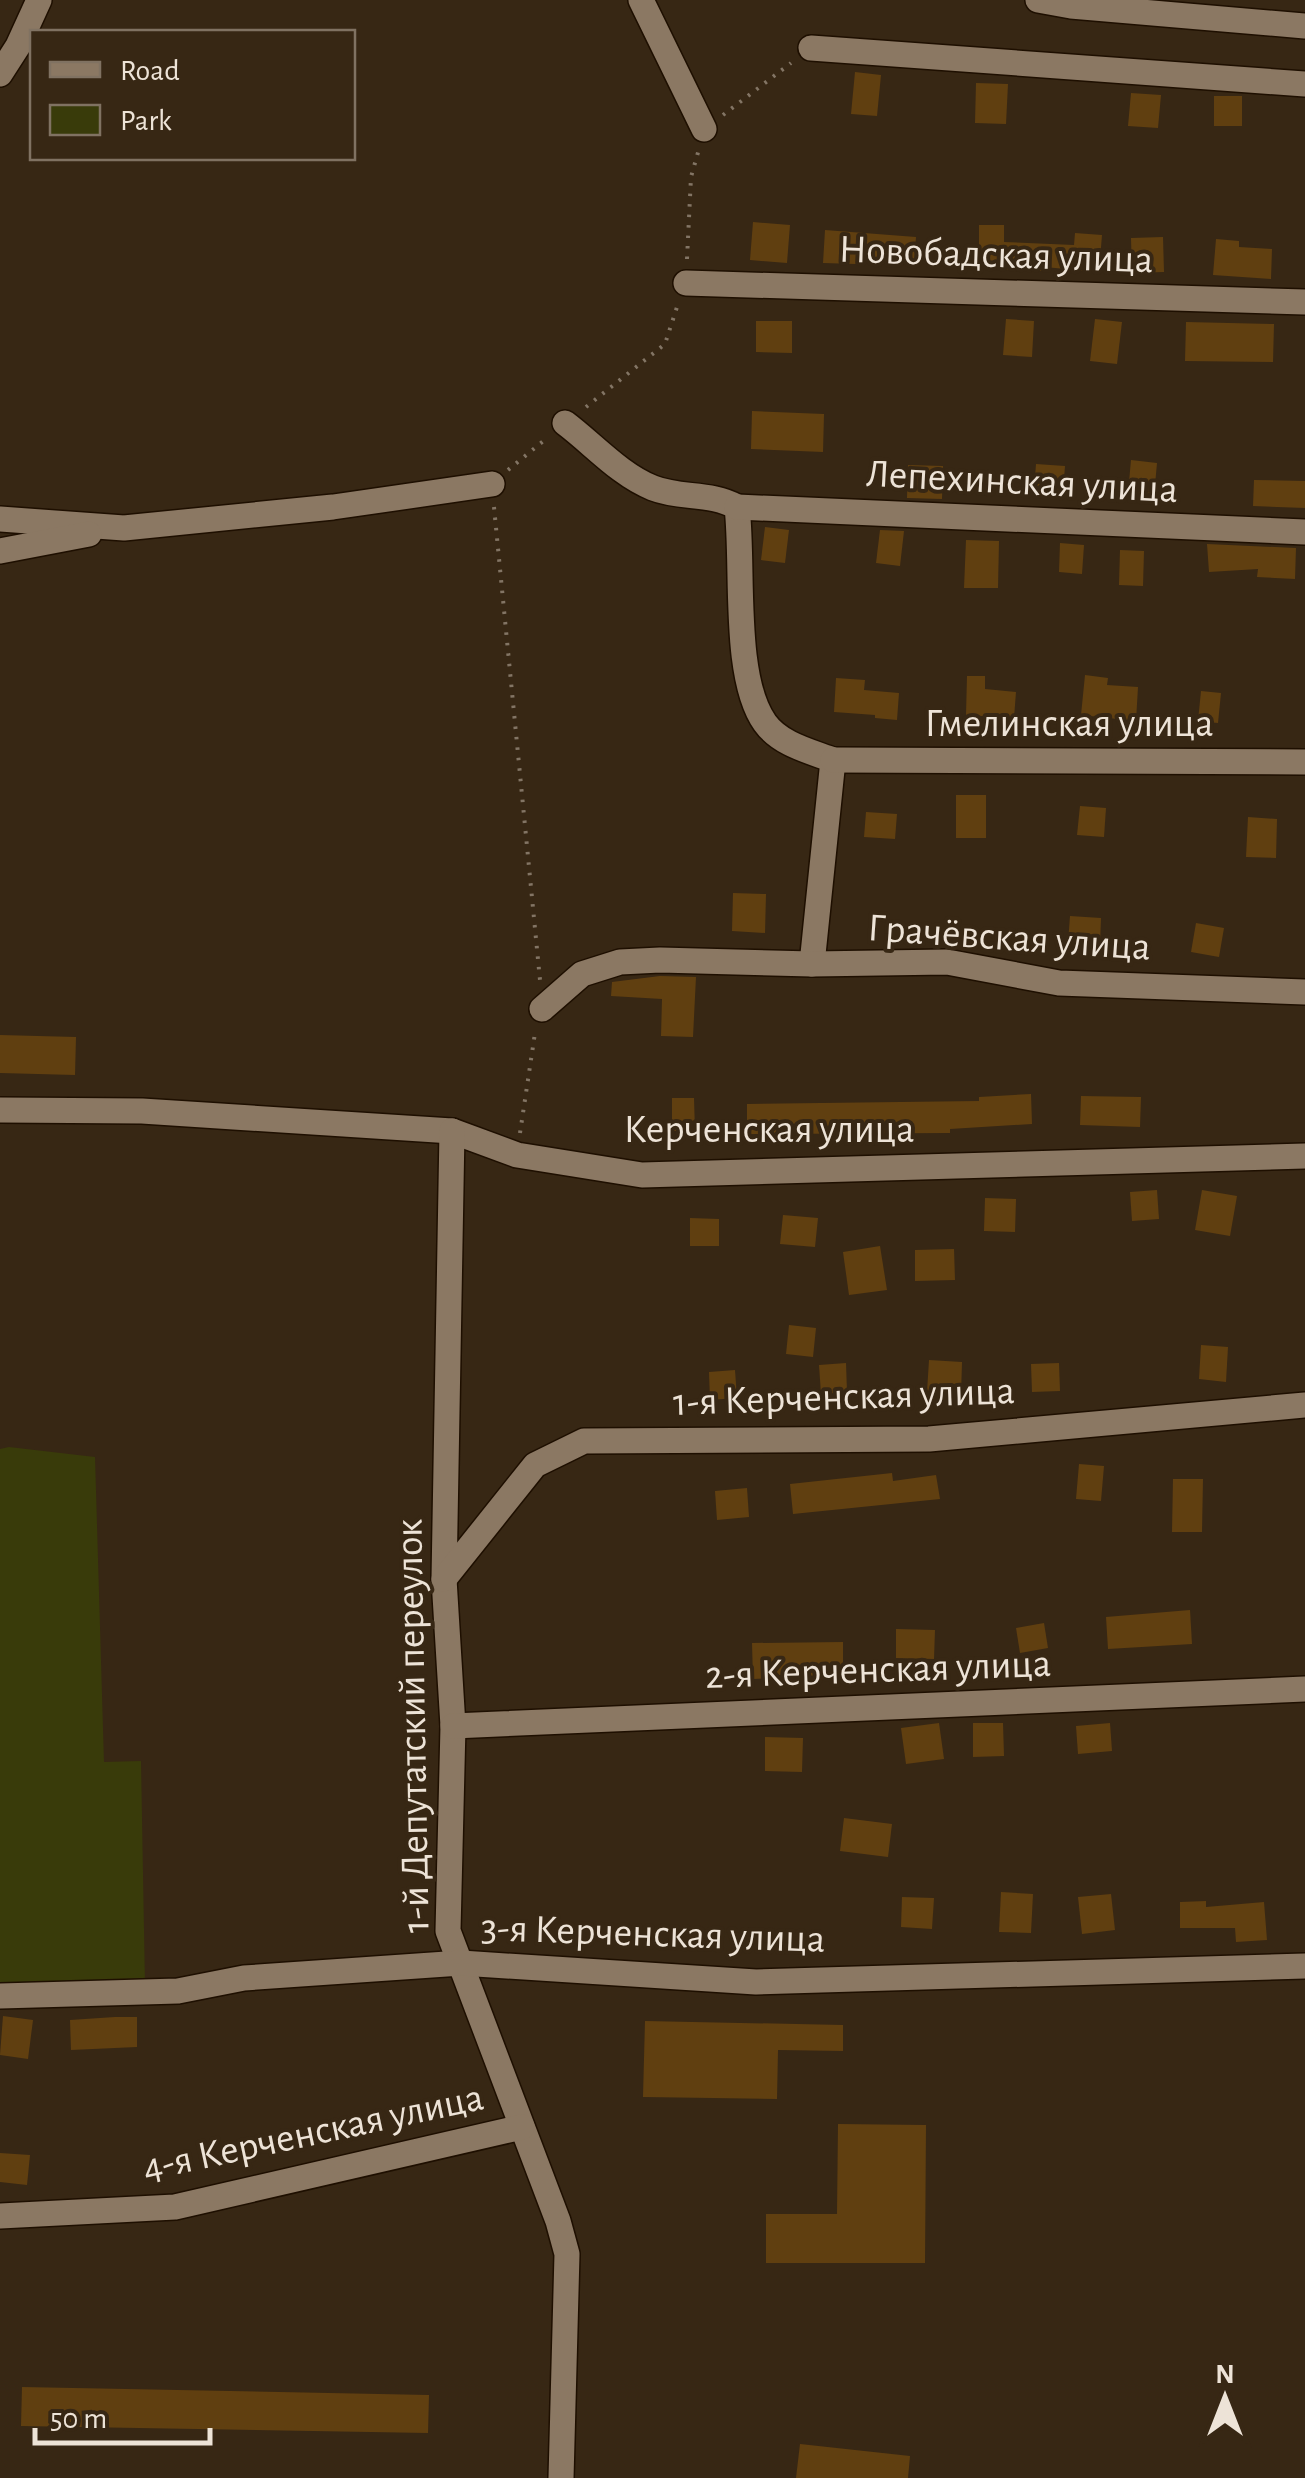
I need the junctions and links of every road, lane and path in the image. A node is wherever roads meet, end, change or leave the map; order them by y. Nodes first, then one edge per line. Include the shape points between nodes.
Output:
1 (39, 0) edge
2 (641, 0) edge
3 (1038, 0) edge
4 (1305, 26) edge
5 (810, 48) joint
6 (0, 74) edge
7 (1305, 84) edge
8 (704, 129) junction
9 (686, 283) junction
10 (1305, 302) edge
11 (565, 422) junction
12 (492, 484) junction
13 (737, 507) junction
14 (0, 519) edge
15 (124, 528) junction
16 (1305, 532) edge
17 (0, 550) edge
18 (833, 760) junction
19 (1305, 762) edge
20 (812, 964) junction
21 (1305, 992) edge
22 (542, 1009) junction
23 (0, 1110) edge
24 (452, 1131) junction
25 (517, 1155) junction
26 (1305, 1156) edge
27 (1305, 1405) edge
28 (444, 1579) junction
29 (1305, 1689) edge
30 (453, 1726) junction
31 (461, 1963) junction
32 (1305, 1966) edge
33 (0, 1996) edge
34 (522, 2127) junction
35 (0, 2216) edge
36 (561, 2478) edge

1 - 6 street
2 - 8 street
3 - 4 street
5 - 7 street
5 - 8 path
8 - 9 path via 691,177
9 - 10 street, Новобадская улица
9 - 11 path via 665,344
11 - 12 path
11 - 13 street, Лепехинская улица via 631,478
12 - 15 street
12 - 22 path
13 - 16 street, Лепехинская улица
13 - 18 street via 752,698 780,738
14 - 15 street
15 - 17 street
18 - 19 street, Гмелинская улица
18 - 20 street
20 - 21 street, Грачёвская улица via 947,962 1059,983
20 - 22 street, Грачёвская улица via 620,962 582,974
22 - 25 path
23 - 24 street, Керченская улица via 142,1111
24 - 25 street, Керченская улица
24 - 28 street, 1-й Депутатский переулок
25 - 26 street, Керченская улица via 642,1175
27 - 28 street, 1-я Керченская улица via 929,1439 584,1441 535,1465
28 - 30 street, 1-й Депутатский переулок
29 - 30 street, 2-я Керченская улица
30 - 31 street, 1-й Депутатский переулок via 448,1931
31 - 32 street, 3-я Керченская улица via 756,1982
31 - 33 street, 3-я Керченская улица via 244,1978 178,1990
31 - 34 street, 1-й Депутатский переулок
34 - 35 street, 4-я Керченская улица via 175,2207
34 - 36 street, 1-й Депутатский переулок via 567,2254

